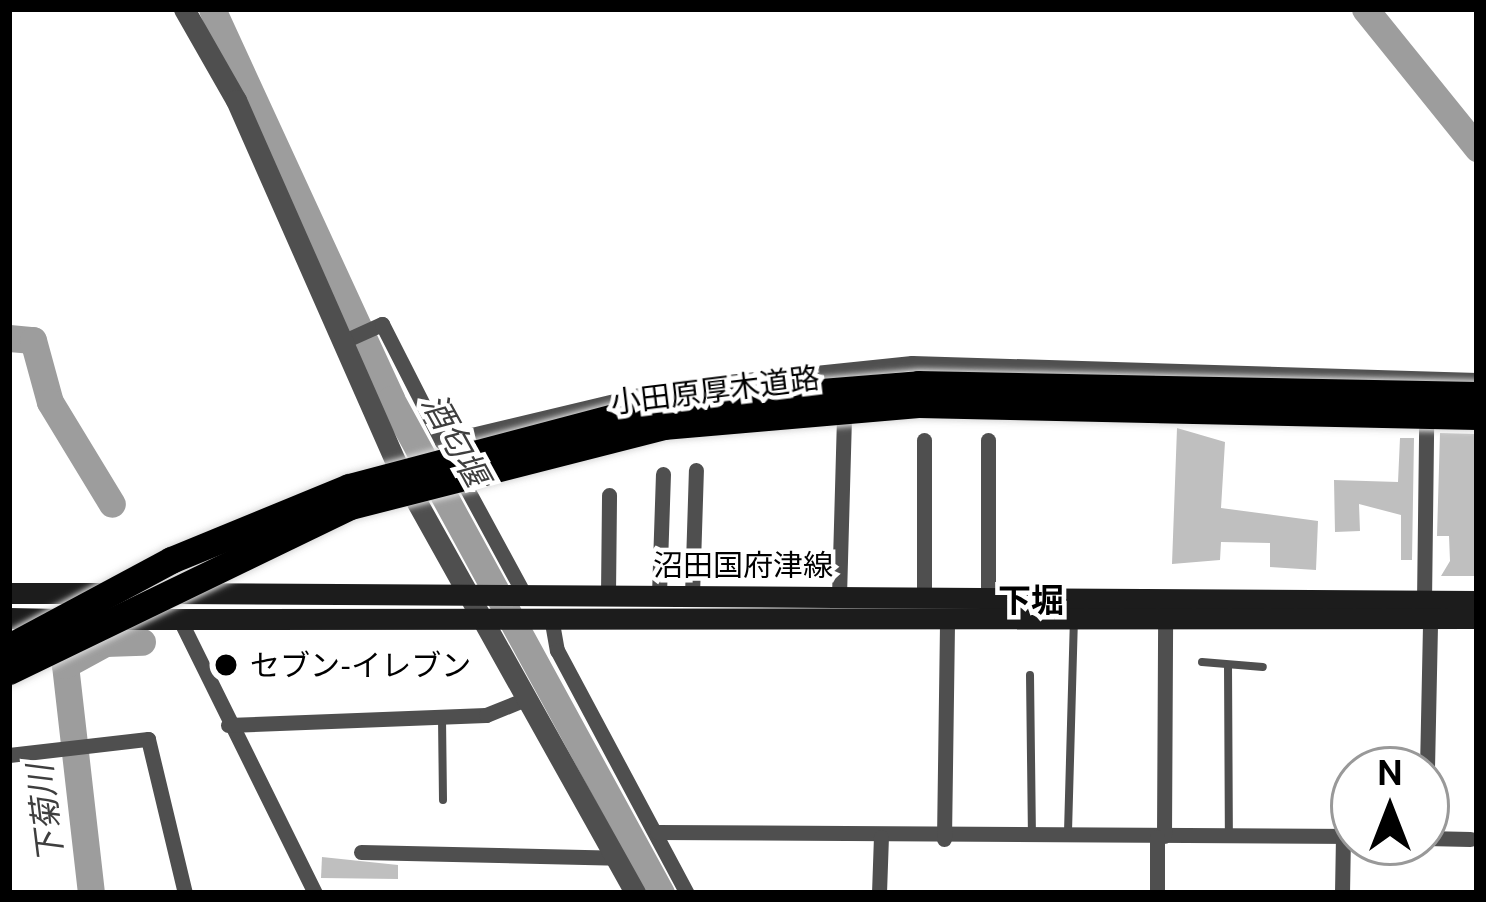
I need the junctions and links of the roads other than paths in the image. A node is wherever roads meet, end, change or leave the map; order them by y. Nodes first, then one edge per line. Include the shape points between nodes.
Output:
1 (184, 9) edge
2 (342, 342) junction
3 (1477, 380) edge
4 (1477, 395) edge
5 (1477, 416) edge
6 (844, 422) dead end
7 (1426, 428) dead end
8 (924, 440) dead end
9 (988, 440) dead end
10 (442, 442) junction
11 (696, 470) dead end
12 (663, 473) dead end
13 (609, 495) dead end
14 (9, 593) edge
15 (472, 594) junction
16 (519, 594) junction
17 (608, 594) junction
18 (659, 594) junction
19 (692, 596) junction
20 (839, 596) junction
21 (924, 596) junction
22 (988, 596) junction
23 (1477, 602) edge
24 (1427, 610) junction
25 (486, 617) junction
26 (551, 617) junction
27 (946, 617) junction
28 (1165, 617) junction
29 (1074, 618) junction
30 (9, 619) edge
31 (1477, 619) edge
32 (180, 620) junction
33 (9, 647) edge
34 (1202, 662) dead end
35 (1228, 665) junction
36 (1263, 667) dead end
37 (9, 670) edge
38 (1030, 675) dead end
39 (528, 698) junction
40 (442, 716) junction
41 (228, 725) junction
42 (1426, 746) edge
43 (9, 755) edge
44 (443, 800) dead end
45 (657, 832) junction
46 (1229, 833) junction
47 (881, 836) junction
48 (1330, 836) edge
49 (1160, 837) junction
50 (1068, 838) junction
51 (944, 839) junction
52 (1032, 839) junction
53 (1450, 839) edge
54 (1470, 839) dead end
55 (361, 852) dead end
56 (616, 858) junction
57 (185, 893) edge
58 (316, 893) edge
59 (635, 893) edge
60 (687, 893) edge
61 (879, 893) edge
62 (1157, 893) edge

1 - 2 street
2 - 10 street via 382,324
2 - 15 street
3 - 10 street via 912,362 669,388
4 - 33 highway, 小田原厚木道路, bridge via 918,384 658,405 349,487 171,560
5 - 37 highway, 小田原厚木道路, bridge via 918,404 663,426 350,506
6 - 20 street
7 - 24 street
8 - 21 street
9 - 22 street
10 - 16 street
11 - 19 street
12 - 18 street
13 - 17 street
14 - 15 main road, 沼田国府津線
15 - 16 main road, 沼田国府津線
15 - 25 street
16 - 17 main road, 沼田国府津線
17 - 18 main road, 沼田国府津線
18 - 19 main road, 沼田国府津線
19 - 20 main road, 沼田国府津線
20 - 21 main road, 沼田国府津線
21 - 22 main road, 沼田国府津線
22 - 24 main road, 沼田国府津線
23 - 24 main road, 沼田国府津線
24 - 28 main road, 沼田国府津線
24 - 31 main road, 沼田国府津線
24 - 42 street
25 - 26 main road, 沼田国府津線
25 - 32 main road, 沼田国府津線
25 - 39 street
26 - 27 main road, 沼田国府津線
26 - 45 street via 557,650
27 - 29 main road, 沼田国府津線
27 - 51 street
28 - 29 main road, 沼田国府津線
28 - 49 street
29 - 50 lane
30 - 32 main road, 沼田国府津線
32 - 41 street
34 - 35 lane
35 - 36 lane
35 - 46 lane
38 - 52 lane
39 - 40 street
39 - 56 street
40 - 41 street
40 - 44 lane
41 - 58 street
43 - 57 street via 148,739
45 - 47 street
45 - 60 street
46 - 48 street
46 - 49 street
47 - 51 street
47 - 61 street
49 - 50 street
49 - 62 street
50 - 52 street
51 - 52 street
53 - 54 street
55 - 56 street
56 - 59 street

